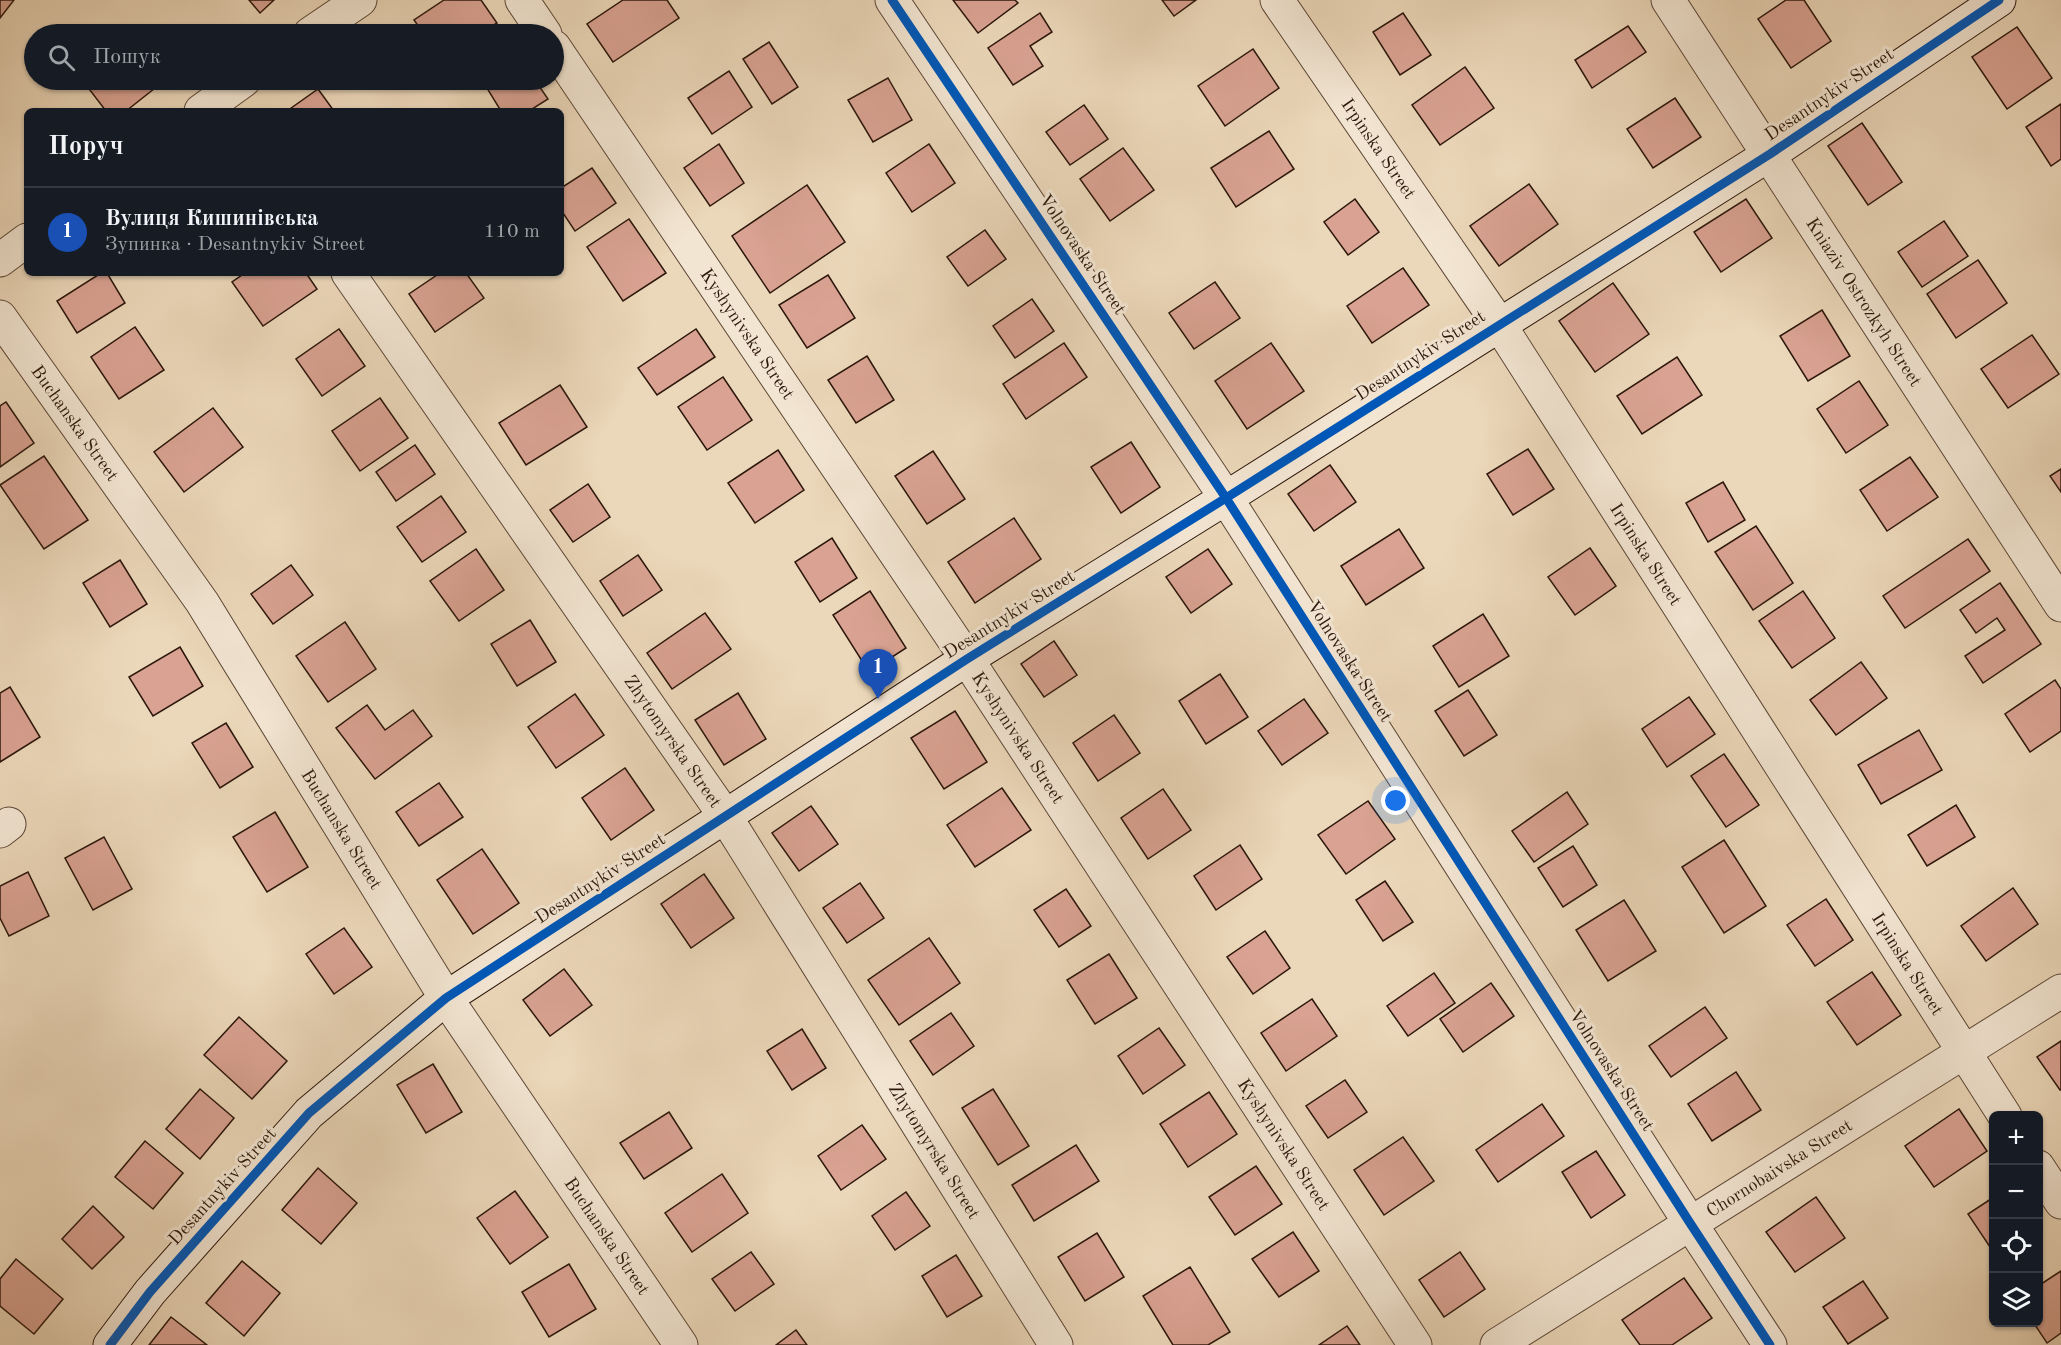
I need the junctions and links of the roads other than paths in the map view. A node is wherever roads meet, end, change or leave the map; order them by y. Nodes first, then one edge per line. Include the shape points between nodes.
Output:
1 (360, 0) edge
2 (522, 0) edge
3 (892, 0) edge
4 (1278, 0) edge
5 (1668, 0) edge
6 (1999, 0) edge
7 (325, 24) edge
8 (538, 24) edge
9 (564, 62) edge
10 (1770, 154) junction
11 (24, 242) edge
12 (0, 260) edge
13 (350, 276) edge
14 (0, 317) edge
15 (1499, 324) junction
16 (1226, 498) junction
17 (2061, 605) edge
18 (967, 659) junction
19 (725, 816) junction
20 (2061, 991) edge
21 (446, 998) junction
22 (1964, 1053) junction
23 (2002, 1111) edge
24 (2043, 1175) edge
25 (2061, 1202) edge
26 (1690, 1222) junction
27 (110, 1345) edge
28 (681, 1345) edge
29 (1056, 1345) edge
30 (1415, 1345) edge
31 (1497, 1345) edge
32 (1770, 1345) edge

1 - 7 street
2 - 8 street
3 - 16 street, Volnovaska Street
4 - 15 street, Irpinska Street
5 - 10 street, Kniaziv Ostrozkyh Street
6 - 10 street, Desantnykiv Street
9 - 18 street, Kyshynivska Street
10 - 15 street, Desantnykiv Street
10 - 17 street, Kniaziv Ostrozkyh Street
11 - 12 street
13 - 19 street, Zhytomyrska Street
14 - 21 street, Buchanska Street via 202,602
15 - 16 street, Desantnykiv Street
15 - 22 street, Irpinska Street
16 - 18 street, Desantnykiv Street
16 - 26 street, Volnovaska Street
18 - 19 street, Desantnykiv Street
18 - 30 street, Kyshynivska Street
19 - 21 street, Desantnykiv Street
19 - 29 street, Zhytomyrska Street
20 - 22 street, Chornobaivska Street
21 - 27 street, Desantnykiv Street via 309,1113 150,1292
21 - 28 street, Buchanska Street
22 - 23 street, Irpinska Street
22 - 26 street, Chornobaivska Street
24 - 25 street
26 - 31 street, Chornobaivska Street
26 - 32 street, Volnovaska Street

